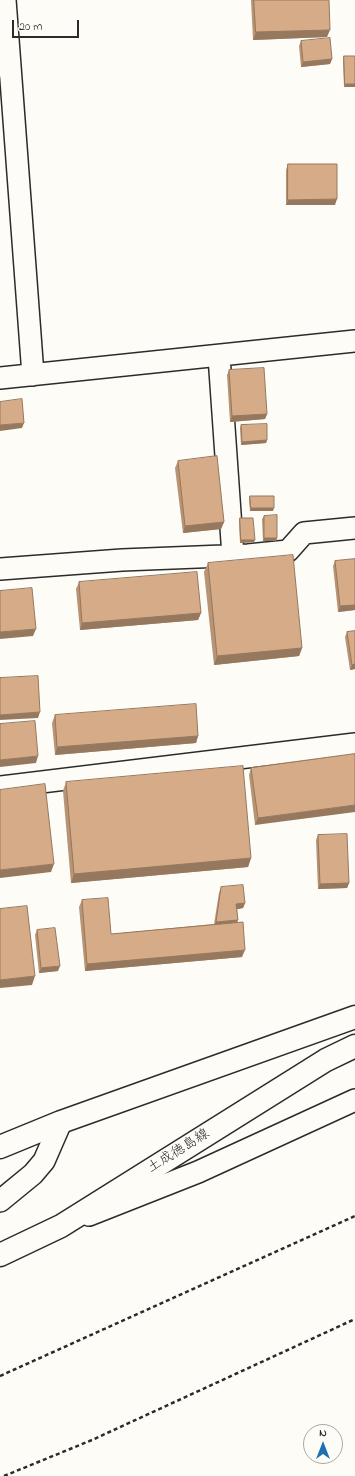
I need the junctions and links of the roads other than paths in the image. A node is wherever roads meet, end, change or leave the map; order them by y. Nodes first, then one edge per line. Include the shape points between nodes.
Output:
1 (5, 0) edge
2 (5, 66) edge
3 (355, 341) edge
4 (218, 356) junction
5 (33, 375) junction
6 (0, 378) edge
7 (355, 528) edge
8 (233, 556) junction
9 (0, 569) edge
10 (355, 744) edge
11 (0, 787) edge
12 (355, 1017) edge
13 (355, 1046) edge
14 (355, 1100) edge
15 (61, 1122) junction
16 (0, 1147) edge
17 (0, 1201) edge
18 (61, 1226) junction
19 (0, 1255) edge

1 - 2 street
2 - 5 street
3 - 4 street
4 - 5 street
4 - 8 street
5 - 6 street
7 - 8 street via 304,533 288,551
8 - 9 street via 122,560
10 - 11 street
12 - 15 main road
13 - 18 main road, 土成徳島線 via 326,1060
14 - 18 street via 198,1172
15 - 16 main road
15 - 17 street via 44,1161 33,1174
18 - 19 main road, 土成徳島線

